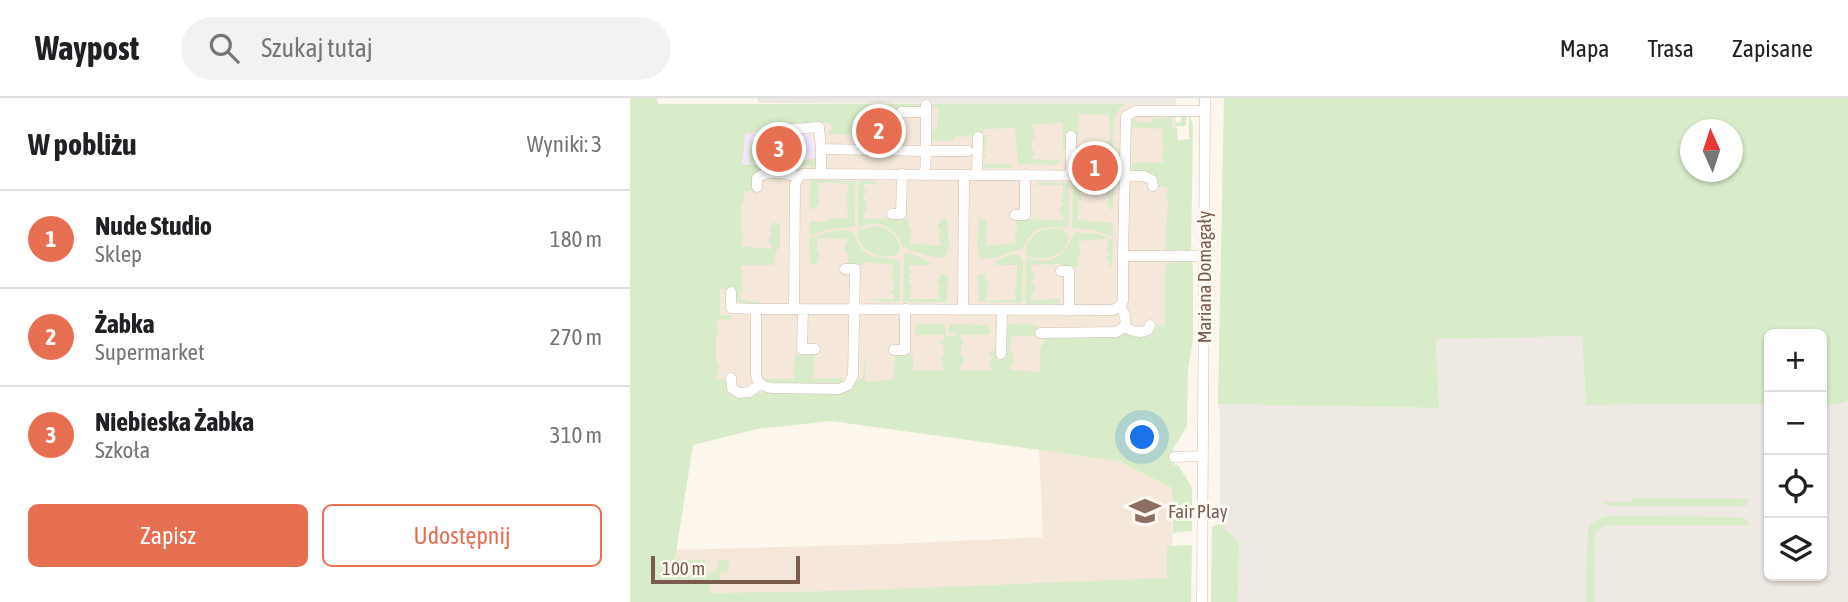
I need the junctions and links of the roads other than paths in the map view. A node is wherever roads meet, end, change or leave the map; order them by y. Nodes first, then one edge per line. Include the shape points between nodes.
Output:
1 (1205, 98) edge
2 (1205, 111) junction
3 (901, 112) dead end
4 (782, 130) dead end
5 (1071, 136) dead end
6 (978, 137) dead end
7 (821, 149) junction
8 (926, 151) junction
9 (968, 151) dead end
10 (821, 173) junction
11 (902, 174) junction
12 (925, 174) junction
13 (964, 175) junction
14 (978, 175) junction
15 (1025, 175) junction
16 (1071, 176) junction
17 (1124, 176) junction
18 (798, 177) junction
19 (1153, 186) dead end
20 (757, 187) dead end
21 (902, 214) dead end
22 (1025, 215) dead end
23 (1123, 256) junction
24 (1204, 256) junction
25 (855, 269) dead end
26 (1070, 271) dead end
27 (731, 292) dead end
28 (1120, 306) junction
29 (756, 309) junction
30 (799, 309) junction
31 (854, 309) junction
32 (905, 309) junction
33 (962, 310) junction
34 (1002, 310) junction
35 (1069, 311) junction
36 (1150, 325) dead end
37 (1124, 327) junction
38 (1041, 333) dead end
39 (815, 349) dead end
40 (894, 350) dead end
41 (1001, 354) dead end
42 (731, 378) dead end
43 (761, 384) junction
44 (1203, 456) junction
45 (1174, 457) dead end
46 (1202, 602) edge

1 - 2 street, Mariana Domagały
2 - 17 street via 1127,114
2 - 24 street, Mariana Domagały
3 - 8 street via 926,108
4 - 7 street via 822,127
5 - 16 street
6 - 14 street
7 - 8 street
7 - 10 street
8 - 9 street
8 - 12 street
10 - 11 street
10 - 18 street
11 - 12 street
11 - 21 street
12 - 13 street
13 - 14 street
13 - 33 street
14 - 15 street
15 - 16 street
15 - 22 street
16 - 17 street
17 - 19 street via 1147,177
17 - 23 street
18 - 20 street via 762,174
18 - 30 street
23 - 24 street
23 - 28 street
24 - 44 street, Mariana Domagały
25 - 31 street
26 - 35 street
27 - 29 street via 731,309
28 - 35 street
28 - 37 street via 1126,318
29 - 30 street
29 - 43 street via 756,375
30 - 31 street
30 - 39 street via 798,349
31 - 32 street
31 - 43 street via 853,375 848,386 772,388
32 - 33 street
32 - 40 street via 905,350
33 - 34 street
34 - 35 street
34 - 41 street
36 - 37 street via 1143,332
37 - 38 street via 1116,332
42 - 43 street via 732,388 740,393
44 - 45 street
44 - 46 street, Mariana Domagały

